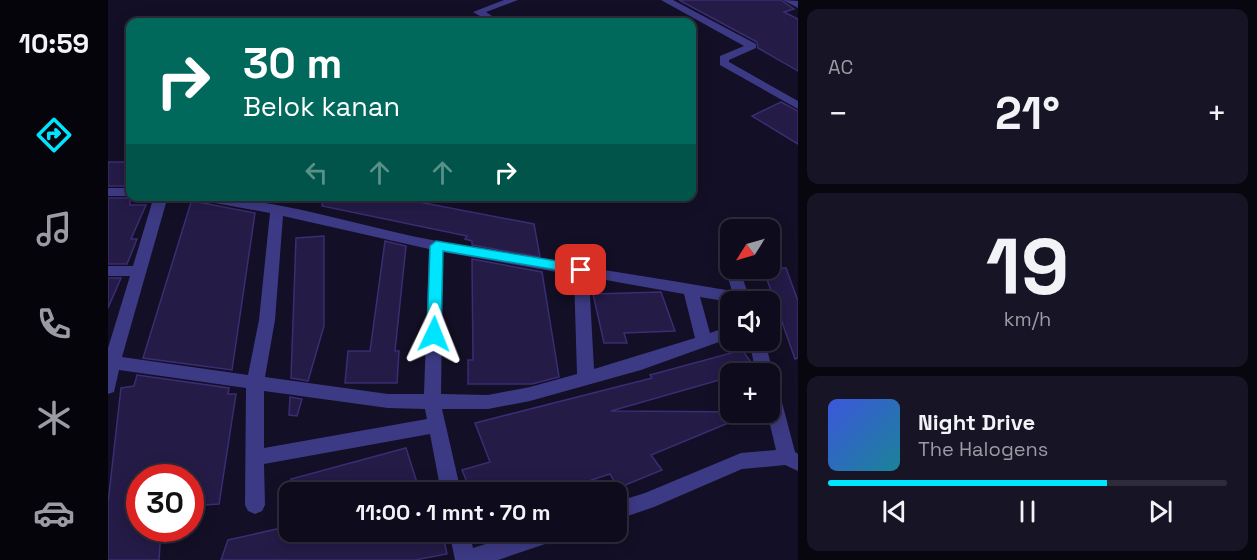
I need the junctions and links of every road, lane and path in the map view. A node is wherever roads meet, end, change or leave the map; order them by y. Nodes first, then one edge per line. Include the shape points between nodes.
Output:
1 (513, 0) edge
2 (666, 0) edge
3 (788, 0) edge
4 (798, 5) edge
5 (489, 18) edge
6 (798, 106) edge
7 (108, 192) edge
8 (126, 192) edge
9 (158, 201) edge
10 (226, 201) edge
11 (277, 210) junction
12 (436, 246) junction
13 (581, 270) junction
14 (108, 271) edge
15 (137, 271) junction
16 (690, 289) junction
17 (720, 295) edge
18 (720, 335) edge
19 (704, 341) junction
20 (110, 362) edge
21 (586, 377) junction
22 (255, 383) junction
23 (108, 387) edge
24 (432, 401) junction
25 (780, 422) edge
26 (436, 425) junction
27 (255, 458) junction
28 (792, 460) edge
29 (449, 482) edge
30 (255, 506) dead end
31 (627, 507) edge
32 (462, 542) edge
33 (522, 542) edge
34 (467, 560) edge

1 - 5 street via 478,12
2 - 6 street via 752,46 724,58 723,63
3 - 4 street
7 - 8 street
9 - 15 street
10 - 11 street
11 - 12 street
11 - 22 street via 267,320
12 - 13 street
12 - 24 street
13 - 16 street
13 - 21 street
14 - 15 street
15 - 20 street
16 - 17 street
16 - 19 street
18 - 19 street
19 - 21 street
20 - 22 street
20 - 23 street
21 - 24 street via 488,402
22 - 24 street via 388,401
22 - 27 street
24 - 26 street
25 - 28 street
26 - 27 street
26 - 29 street
27 - 30 street
28 - 31 street via 741,461
32 - 34 street
33 - 34 street

